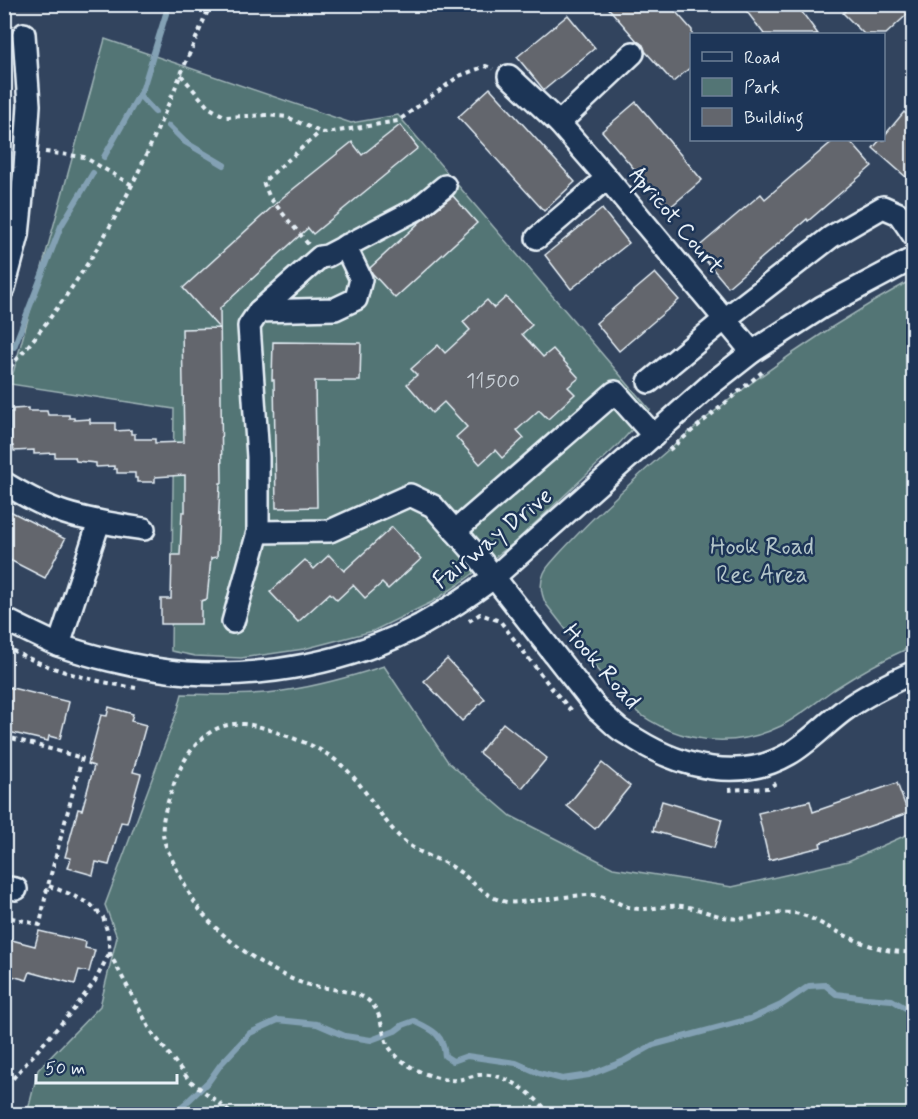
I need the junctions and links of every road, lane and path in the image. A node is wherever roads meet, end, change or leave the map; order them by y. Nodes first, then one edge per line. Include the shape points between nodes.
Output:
1 (211, 4) edge
2 (24, 34) dead end
3 (633, 53) dead end
4 (181, 75) junction
5 (509, 75) joint
6 (559, 123) junction
7 (320, 132) junction
8 (19, 162) edge
9 (607, 178) junction
10 (132, 185) junction
11 (445, 186) dead end
12 (914, 236) edge
13 (537, 238) dead end
14 (345, 246) junction
15 (320, 257) junction
16 (914, 258) edge
17 (4, 288) edge
18 (259, 311) junction
19 (725, 319) junction
20 (752, 352) junction
21 (766, 369) dead end
22 (4, 374) edge
23 (650, 382) dead end
24 (654, 436) junction
25 (669, 451) dead end
26 (4, 483) edge
27 (99, 522) junction
28 (144, 529) dead end
29 (455, 531) junction
30 (258, 532) junction
31 (493, 578) junction
32 (4, 619) edge
33 (233, 622) dead end
34 (465, 624) dead end
35 (59, 645) junction
36 (4, 646) edge
37 (914, 672) edge
38 (137, 688) dead end
39 (579, 718) dead end
40 (4, 736) edge
41 (784, 778) dead end
42 (723, 790) dead end
43 (49, 886) junction
44 (4, 916) edge
45 (914, 952) edge
46 (110, 954) junction
47 (4, 1094) edge
48 (232, 1114) edge
49 (550, 1114) edge

1 - 4 path
2 - 8 street via 29,105
3 - 6 street
4 - 7 path via 208,107 226,117 287,117
4 - 10 path
5 - 6 street, Apricot Court
5 - 7 path via 486,66 459,76 398,121
6 - 9 street, Apricot Court
7 - 15 path via 263,182 270,198
8 - 10 path via 84,157
8 - 17 street via 18,235
9 - 13 street
9 - 19 street, Apricot Court
10 - 22 path via 82,274
11 - 14 street via 417,209
12 - 19 street via 899,214 884,207 831,237
14 - 15 street
14 - 18 street via 361,279 356,300 335,309
15 - 18 street
16 - 20 street, Fairway Drive via 822,307
18 - 30 street via 249,326 258,457
19 - 20 street, Apricot Court
19 - 23 street
20 - 24 street, Fairway Drive
21 - 25 path
24 - 29 street via 615,392
24 - 31 street, Fairway Drive
26 - 27 street via 38,502
27 - 28 street
27 - 35 street
29 - 30 street, Hook Road via 433,506 410,495 330,531
29 - 31 street, Hook Road
30 - 33 street
31 - 35 street, Fairway Drive via 419,626 333,659 288,668 186,673 139,667
31 - 37 street, Hook Road via 598,710 653,750 686,763 739,770 787,756 845,710
32 - 35 street, Fairway Drive
34 - 39 path via 480,614 500,621
36 - 38 path via 53,668
40 - 43 path via 81,758
41 - 42 path via 768,788
43 - 44 path via 40,925
43 - 46 path via 91,905 103,917
45 - 49 path via 880,949 799,913 728,918 684,906 631,908 593,895 508,902 479,889 443,861 413,849 349,773 315,746 239,723 221,726 202,738 177,773 161,827 165,845 196,905 209,921 256,960 279,972 306,984 369,1000 393,1053 422,1072 458,1080 498,1076 517,1084
46 - 47 path via 95,981
46 - 48 path via 151,1031 189,1080

